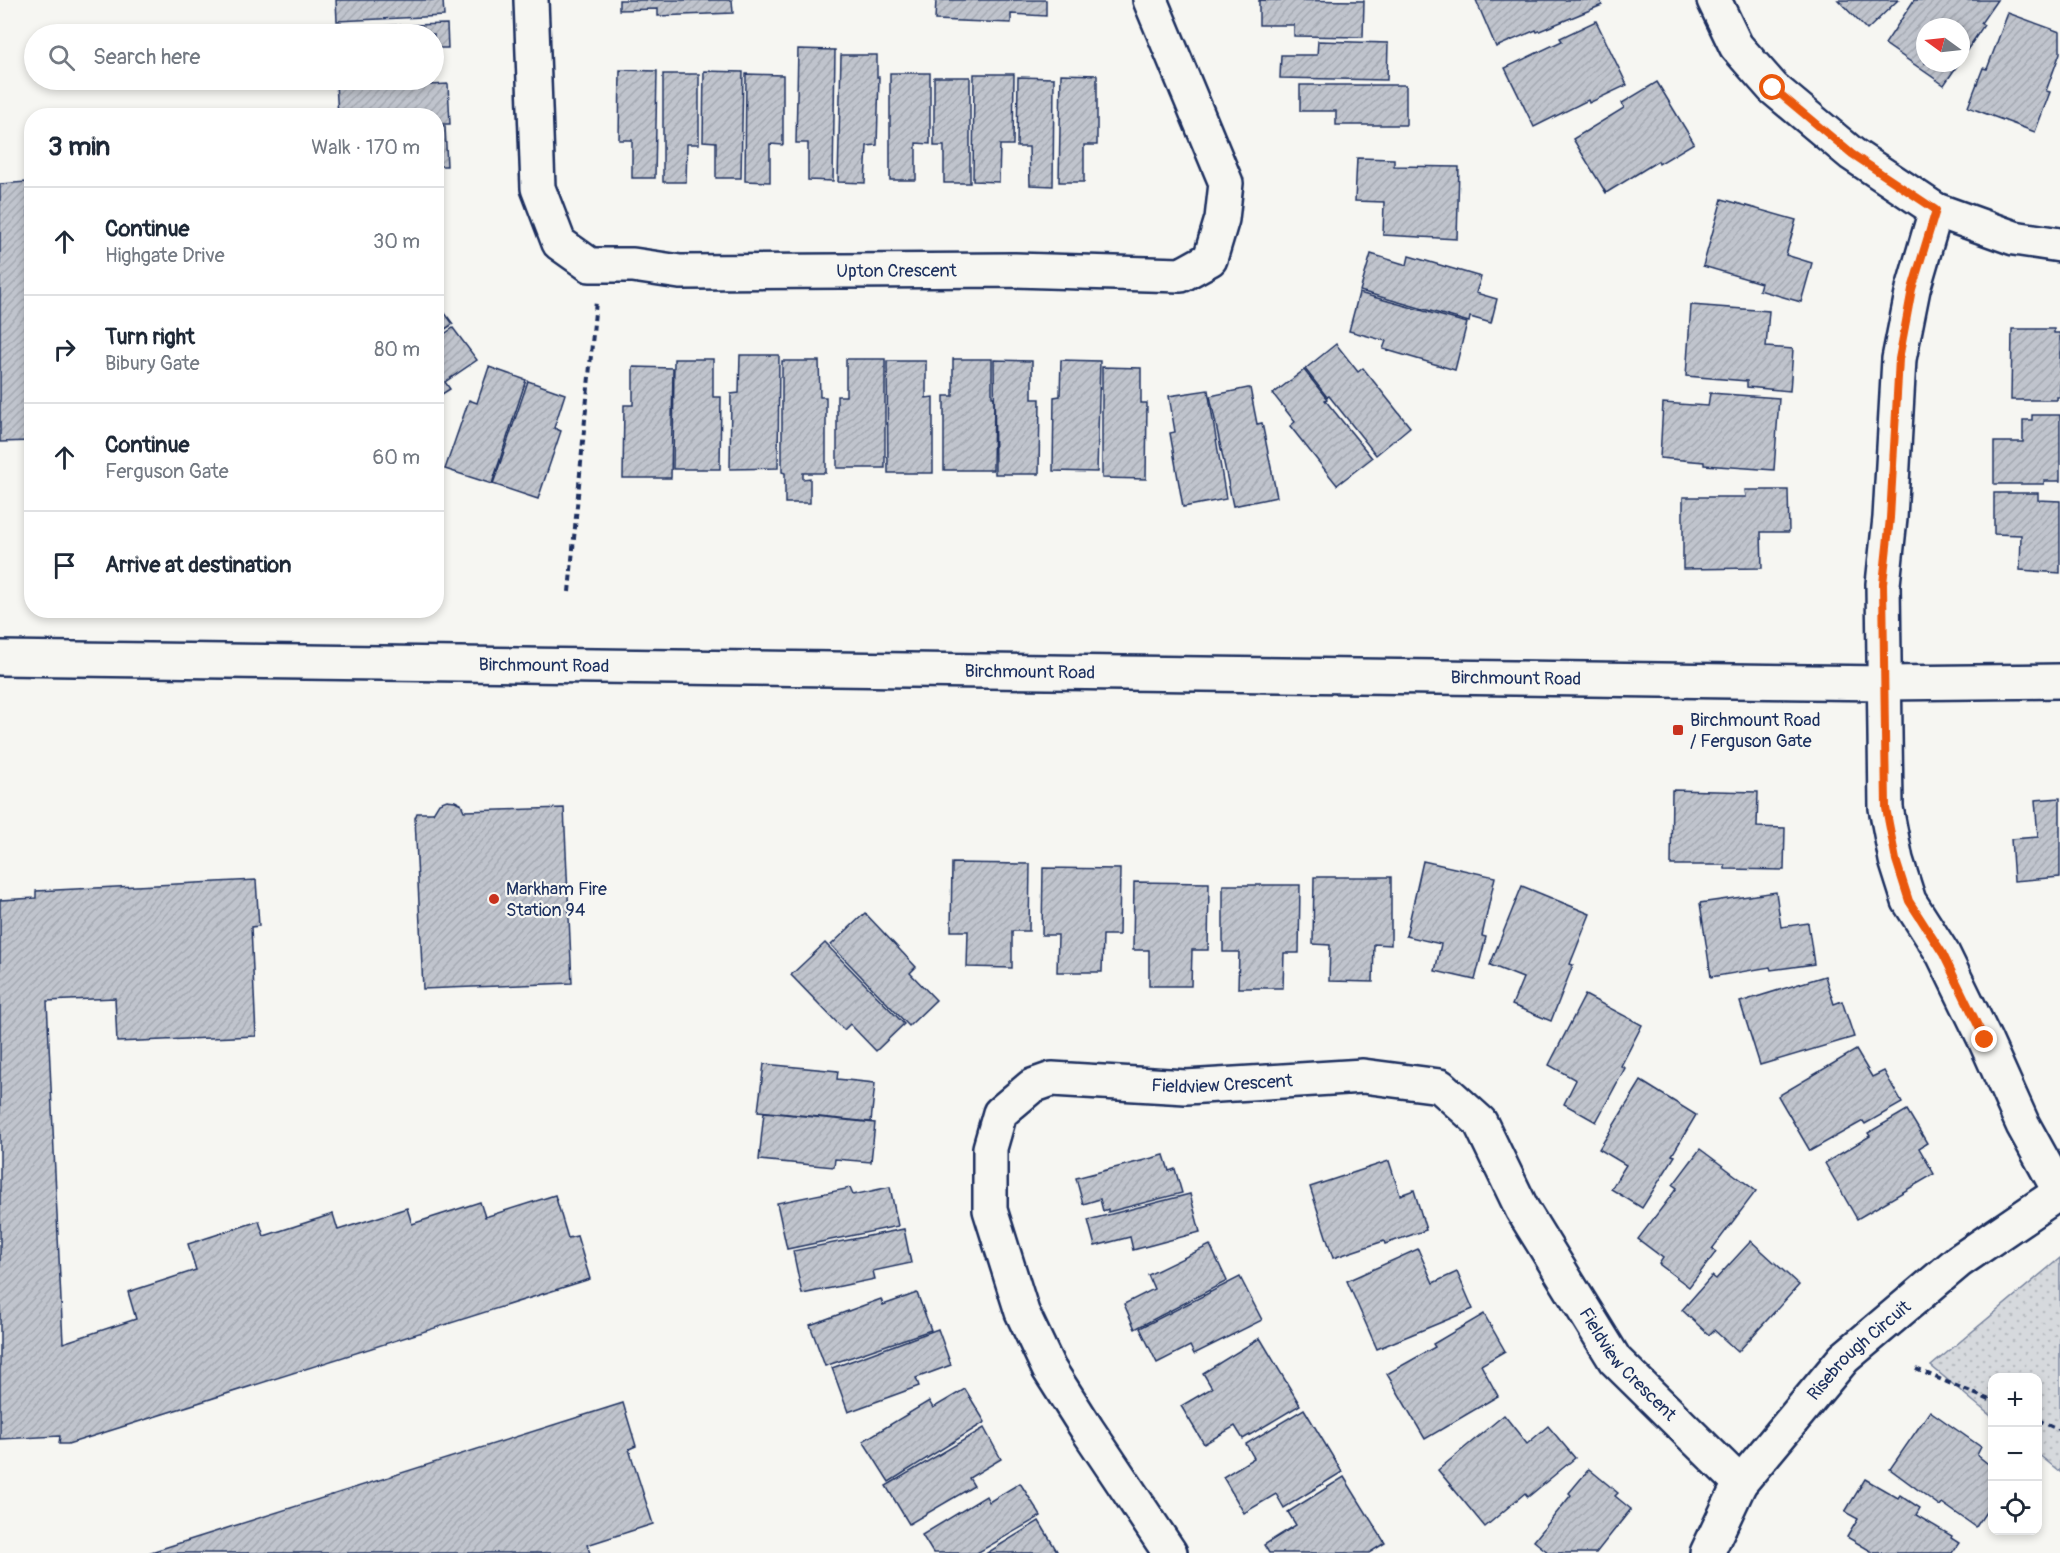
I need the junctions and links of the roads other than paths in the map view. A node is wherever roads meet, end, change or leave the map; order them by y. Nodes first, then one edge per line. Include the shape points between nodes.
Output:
1 (531, 0) edge
2 (1150, 0) edge
3 (1714, 0) edge
4 (1936, 210) junction
5 (2060, 245) edge
6 (0, 658) edge
7 (2060, 681) edge
8 (1885, 683) junction
9 (2060, 1192) edge
10 (1740, 1483) junction
11 (1170, 1553) edge
12 (1707, 1553) edge

1 - 2 street, Upton Crescent via 538,188 559,243 590,265 633,265 680,272 1015,270 1181,275 1210,259 1226,183
3 - 4 street via 1736,46 1773,88 1852,154
4 - 5 street via 2014,238
4 - 8 street via 1912,289 1899,359 1883,584
6 - 8 street, Birchmount Road
7 - 8 street, Birchmount Road
8 - 9 street via 1886,808 1909,901 1943,954 2023,1125
9 - 10 street, Risebrough Circuit via 1959,1261 1857,1346
10 - 11 street, Fieldview Crescent via 1615,1360 1522,1209 1480,1122 1440,1086 1363,1076 1186,1087 1052,1079 1032,1086 1000,1113 990,1148 990,1209 1022,1312 1049,1369
10 - 12 street, Risebrough Circuit

